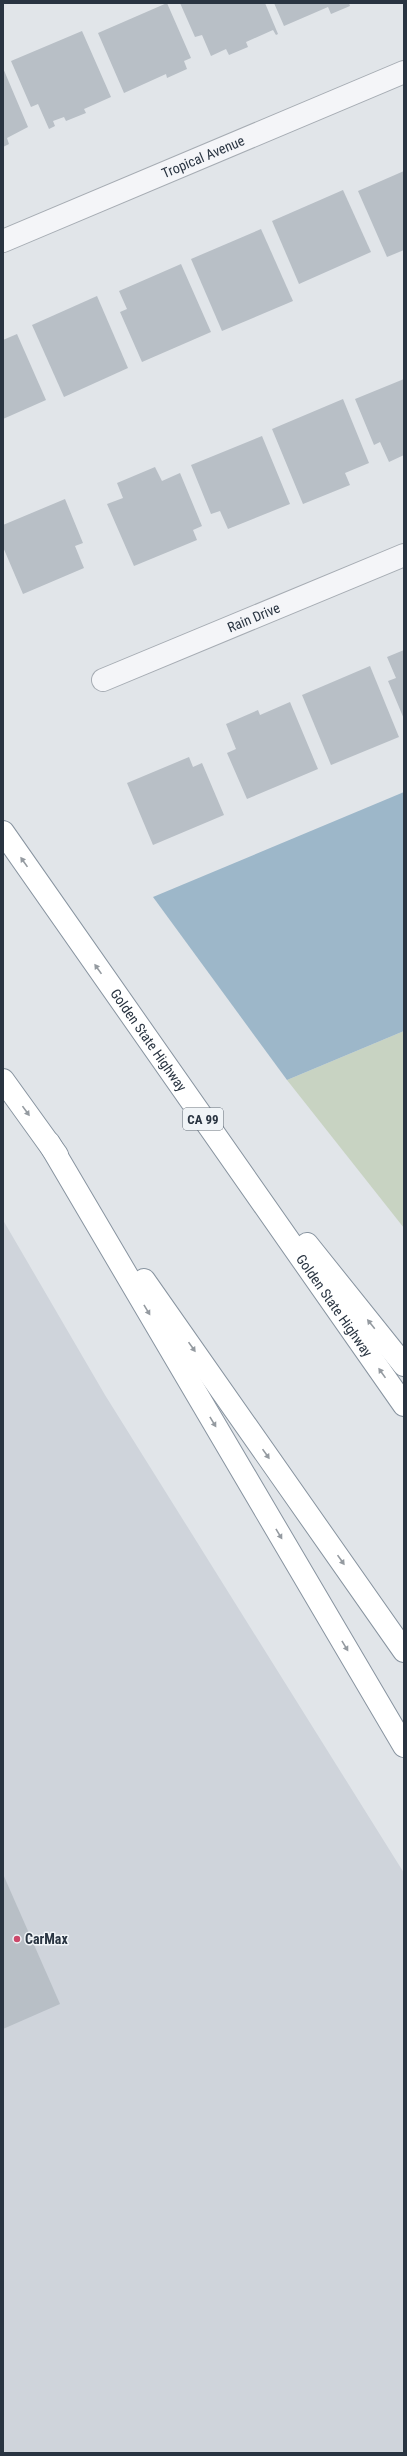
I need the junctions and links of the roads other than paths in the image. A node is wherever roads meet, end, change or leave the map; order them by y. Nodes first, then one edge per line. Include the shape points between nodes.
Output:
1 (404, 72) edge
2 (3, 241) edge
3 (404, 555) edge
4 (103, 680) dead end
5 (3, 832) edge
6 (170, 1072) junction
7 (3, 1080) edge
8 (49, 1143) junction
9 (404, 1365) edge
10 (404, 1405) edge
11 (404, 1651) edge
12 (404, 1746) edge

1 - 2 street, Tropical Avenue
3 - 4 street, Rain Drive
6 -> 5 highway, Golden State Highway / CA 99
9 -> 6 highway
10 -> 6 highway, Golden State Highway / CA 99
7 -> 8 highway
8 -> 11 highway
8 -> 12 highway

